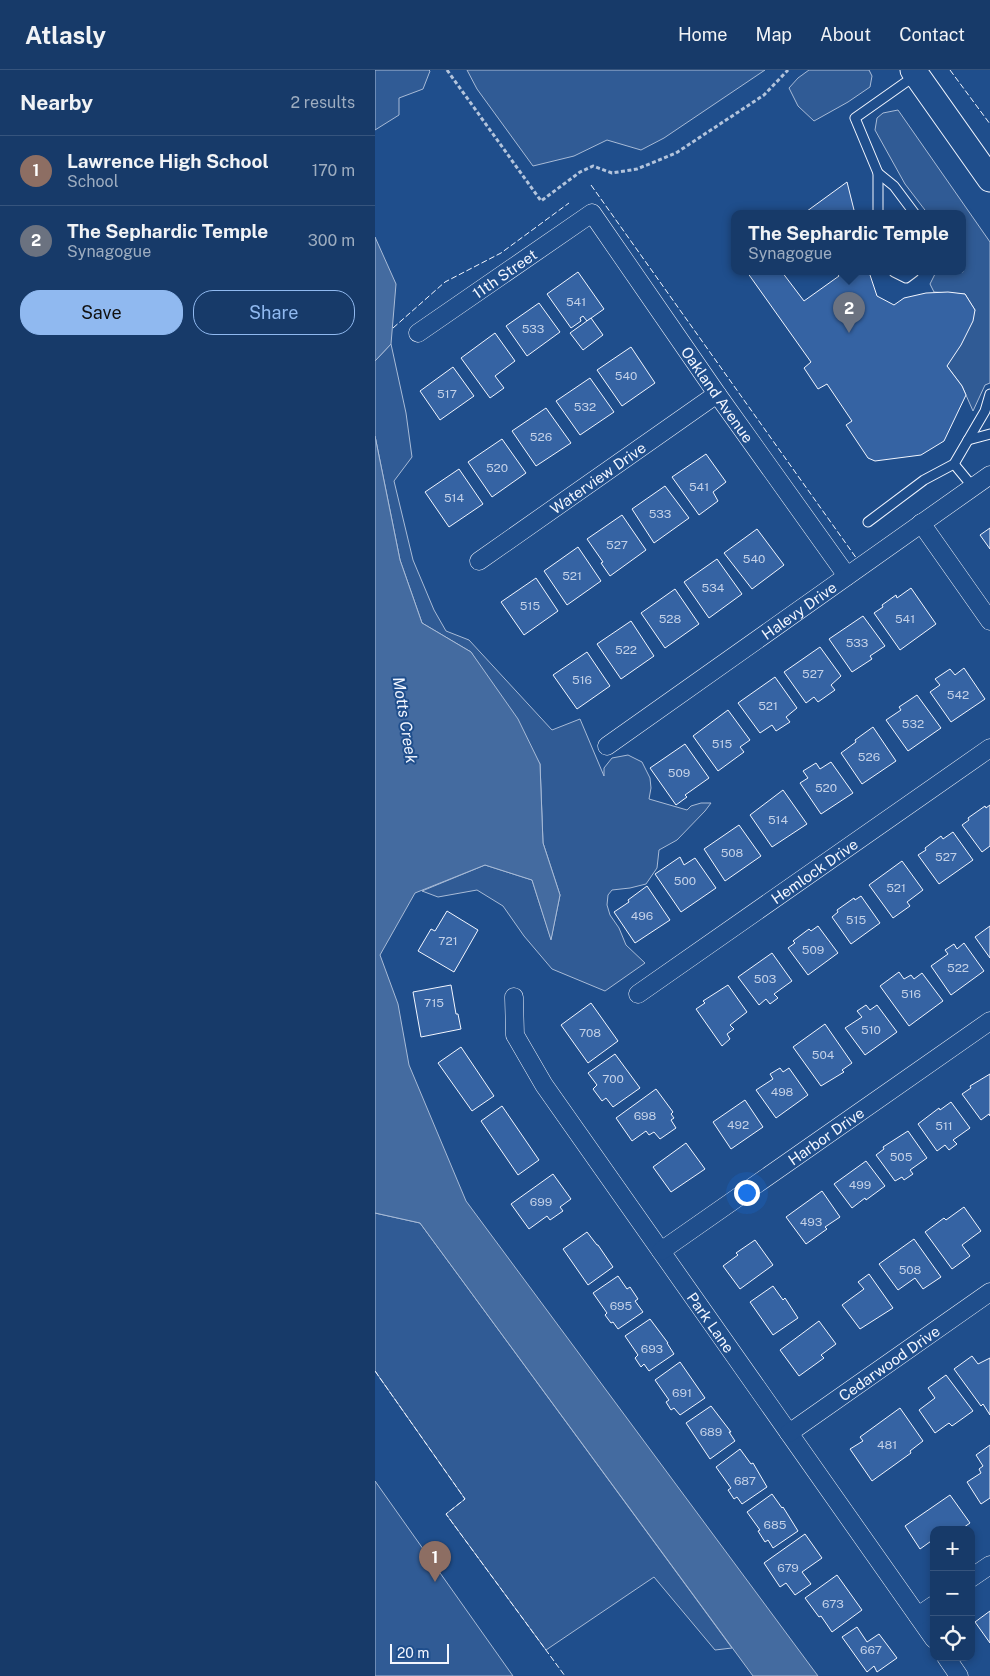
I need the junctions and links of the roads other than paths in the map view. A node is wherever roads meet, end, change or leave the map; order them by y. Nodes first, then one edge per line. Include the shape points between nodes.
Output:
1 (914, 72) edge
2 (878, 173) junction
3 (990, 179) edge
4 (878, 210) edge
5 (912, 210) edge
6 (592, 213) joint
7 (418, 333) dead end
8 (717, 394) junction
9 (990, 394) edge
10 (990, 434) edge
11 (968, 440) junction
12 (954, 464) junction
13 (983, 480) edge
14 (868, 522) dead end
15 (921, 523) junction
16 (479, 561) dead end
17 (847, 576) junction
18 (990, 622) edge
19 (607, 746) dead end
20 (990, 748) edge
21 (638, 994) dead end
22 (514, 997) dead end
23 (990, 1020) edge
24 (661, 1251) junction
25 (990, 1292) edge
26 (789, 1433) junction
27 (990, 1565) edge
28 (975, 1575) edge
29 (930, 1608) edge
30 (918, 1616) junction
31 (930, 1633) edge
32 (949, 1661) edge
33 (959, 1676) edge

1 - 2 lane via 855,118
1 - 3 street
2 - 4 lane
2 - 5 lane via 894,186
6 - 7 street, 11th Street
6 - 8 street, Oakland Avenue
8 - 16 street, Waterview Drive
8 - 17 street, Oakland Avenue
9 - 11 lane via 985,411
10 - 11 lane
11 - 12 lane
12 - 13 lane via 968,481
12 - 14 lane via 925,480
13 - 15 street, Halevy Drive
15 - 17 street, Halevy Drive
15 - 18 street
17 - 19 street, Halevy Drive
20 - 21 street, Hemlock Drive
22 - 24 street, Park Lane via 515,1035 544,1085
23 - 24 street, Harbor Drive
24 - 26 street, Park Lane
25 - 26 street, Cedarwood Drive
26 - 30 street, Park Lane
27 - 28 street
29 - 30 street
30 - 31 street, Park Lane
32 - 33 street

